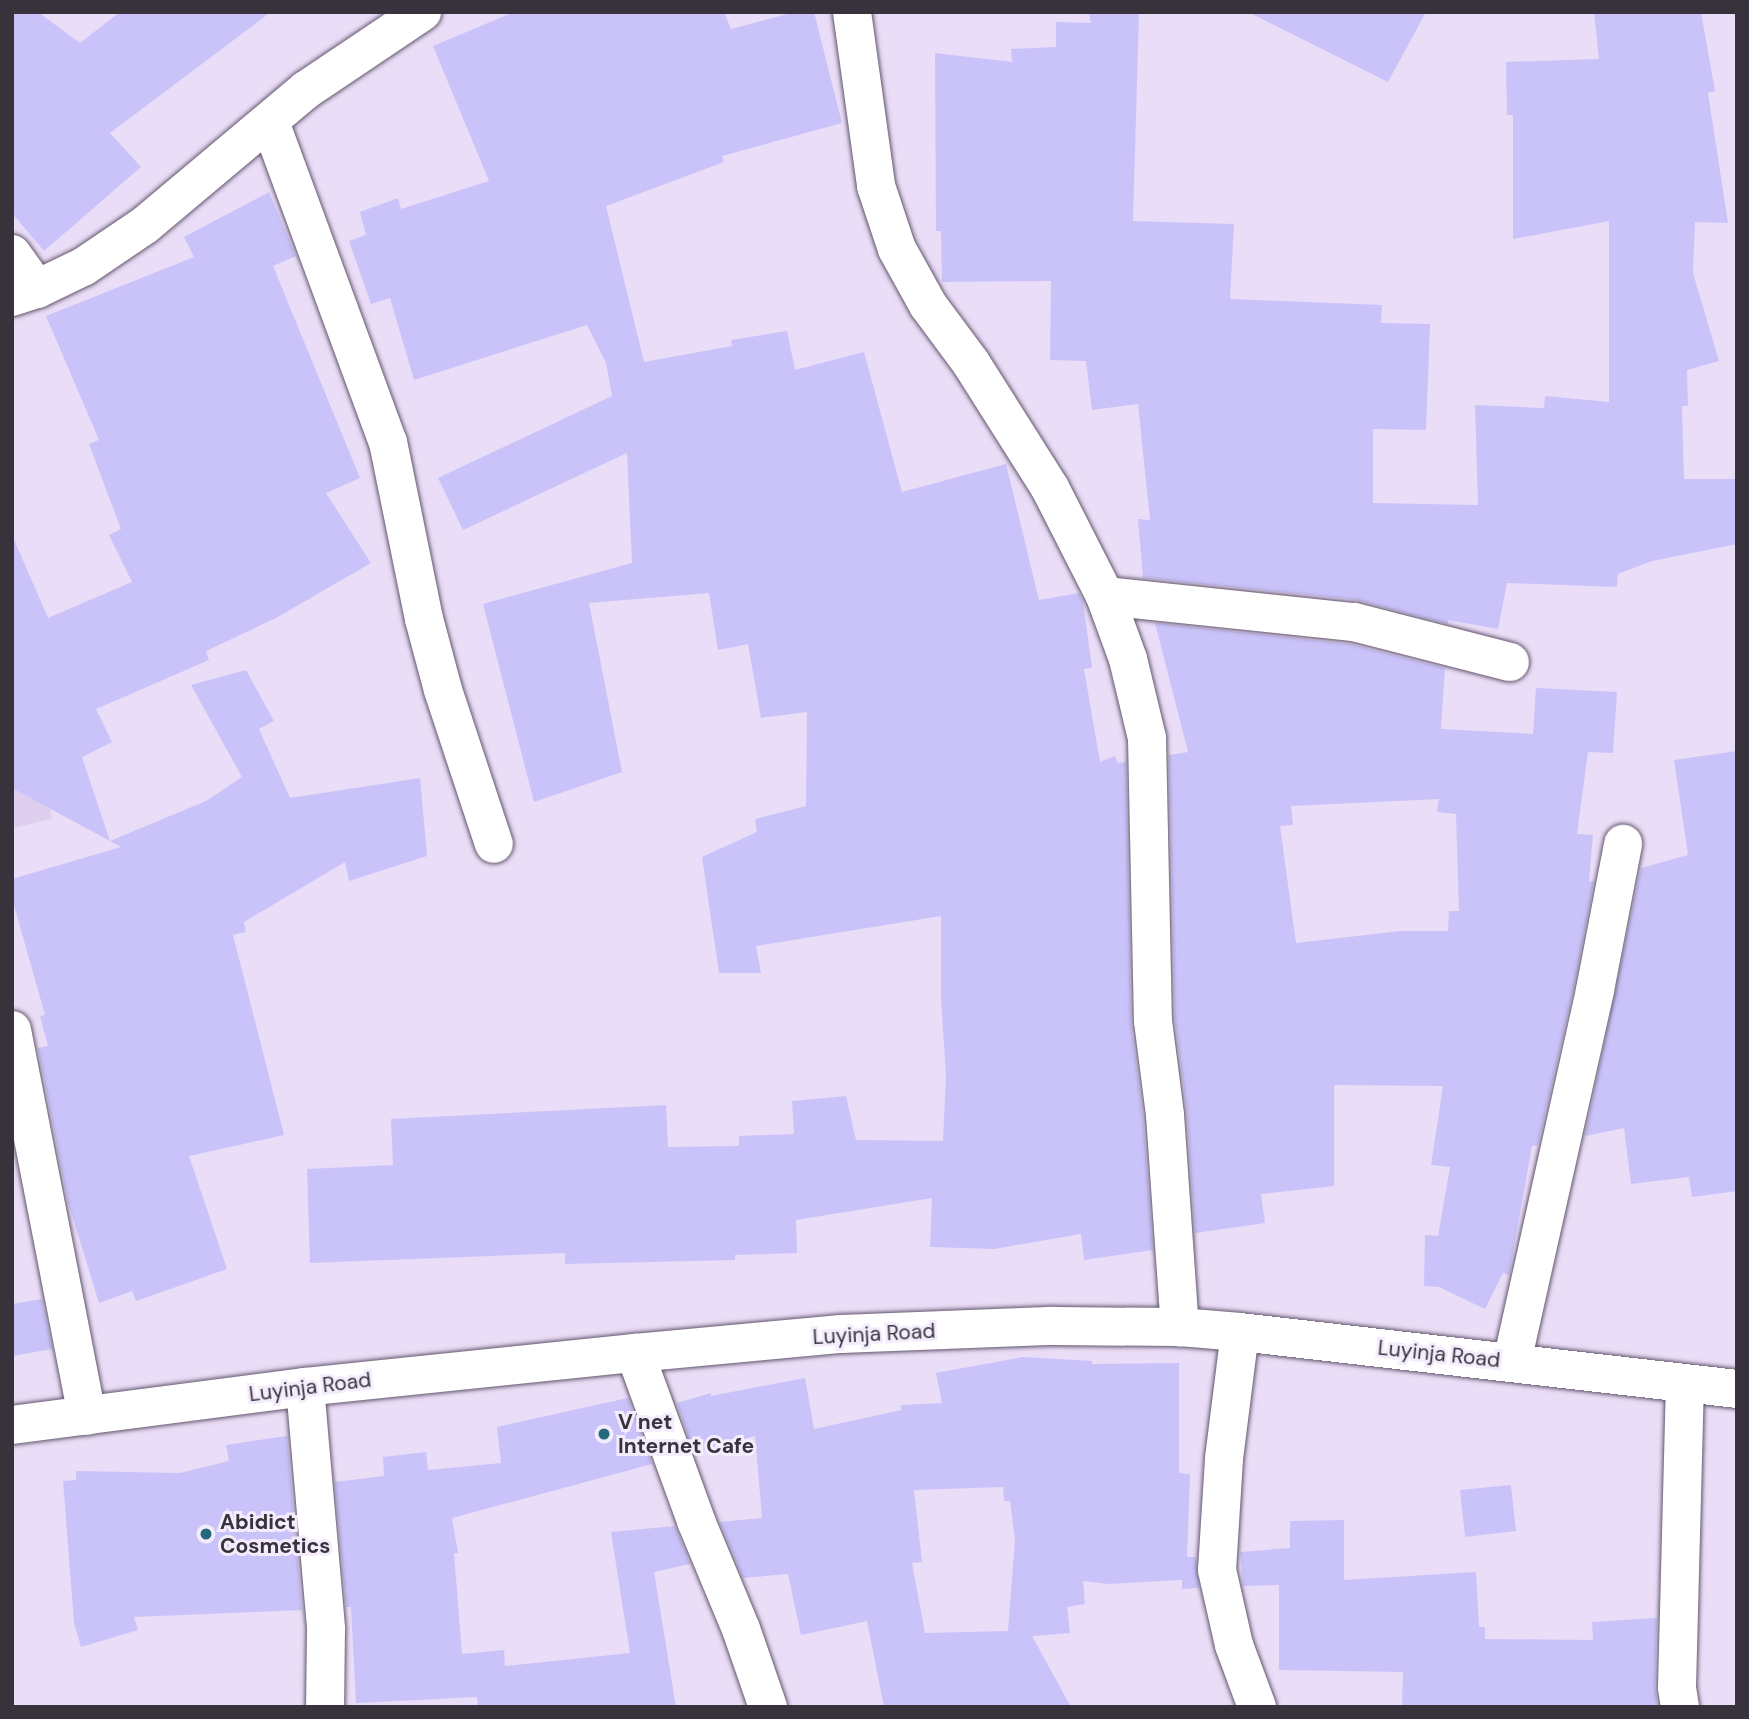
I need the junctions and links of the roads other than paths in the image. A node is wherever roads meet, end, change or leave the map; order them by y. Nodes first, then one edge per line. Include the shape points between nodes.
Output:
1 (422, 12) edge
2 (852, 12) edge
3 (270, 122) junction
4 (12, 254) edge
5 (25, 293) edge
6 (1105, 597) junction
7 (1510, 662) dead end
8 (494, 844) dead end
9 (1623, 844) dead end
10 (12, 1030) edge
11 (1180, 1327) junction
12 (1240, 1332) junction
13 (635, 1353) junction
14 (1512, 1362) junction
15 (1685, 1384) junction
16 (305, 1387) junction
17 (1737, 1390) edge
18 (87, 1416) junction
19 (12, 1424) edge
20 (325, 1707) edge
21 (768, 1707) edge
22 (1257, 1707) edge
23 (1680, 1707) edge

1 - 3 street via 306,90
2 - 6 street via 876,186 897,250 1050,488
3 - 5 street via 145,225 83,267
3 - 8 street via 388,442 424,619
4 - 5 street
6 - 7 street via 1354,621
6 - 11 street via 1128,659 1147,738 1153,1021 1165,1115
9 - 14 street
10 - 18 street
11 - 12 street, Luyinja Road
11 - 13 street, Luyinja Road via 1054,1326 841,1334
12 - 14 street, Luyinja Road
12 - 22 street via 1224,1459 1217,1570 1234,1645
13 - 16 street, Luyinja Road
13 - 21 street
14 - 15 street, Luyinja Road
15 - 17 street, Luyinja Road
15 - 23 street
16 - 18 street, Luyinja Road
16 - 20 street via 326,1629
18 - 19 street, Luyinja Road

